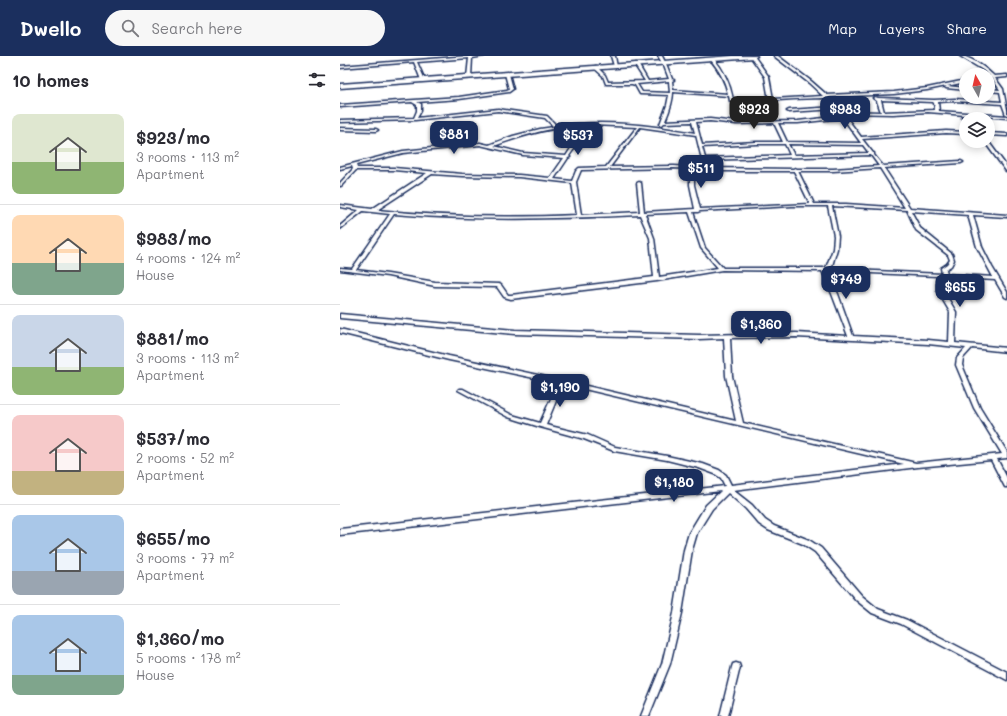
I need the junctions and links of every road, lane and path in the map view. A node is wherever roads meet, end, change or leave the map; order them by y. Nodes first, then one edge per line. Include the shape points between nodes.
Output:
1 (471, 56) edge
2 (482, 56) edge
3 (613, 56) edge
4 (660, 56) edge
5 (753, 56) edge
6 (776, 56) edge
7 (962, 56) edge
8 (712, 59) junction
9 (415, 62) junction
10 (664, 62) junction
11 (636, 64) junction
12 (340, 66) edge
13 (616, 66) junction
14 (595, 67) junction
15 (978, 68) edge
16 (507, 74) junction
17 (1007, 76) edge
18 (469, 77) junction
19 (995, 77) edge
20 (423, 80) junction
21 (672, 80) junction
22 (646, 82) junction
23 (959, 82) edge
24 (632, 83) junction
25 (995, 83) edge
26 (340, 86) edge
27 (941, 86) junction
28 (959, 88) edge
29 (1007, 89) edge
30 (995, 90) edge
31 (1001, 90) junction
32 (672, 93) junction
33 (730, 95) junction
34 (870, 95) junction
35 (826, 96) junction
36 (877, 99) junction
37 (411, 100) junction
38 (771, 100) junction
39 (934, 101) junction
40 (1007, 102) edge
41 (1002, 103) junction
42 (340, 106) edge
43 (838, 108) junction
44 (789, 110) dead end
45 (842, 112) junction
46 (937, 112) junction
47 (883, 113) junction
48 (959, 113) edge
49 (1007, 114) edge
50 (995, 116) edge
51 (844, 117) junction
52 (1007, 117) edge
53 (415, 119) junction
54 (340, 121) edge
55 (694, 121) junction
56 (663, 122) junction
57 (775, 122) junction
58 (578, 125) junction
59 (639, 126) junction
60 (557, 128) junction
61 (660, 128) junction
62 (340, 130) edge
63 (376, 130) dead end
64 (959, 133) edge
65 (697, 134) junction
66 (995, 134) edge
67 (1007, 135) edge
68 (861, 138) junction
69 (786, 144) junction
70 (866, 144) junction
71 (490, 146) junction
72 (700, 146) junction
73 (991, 148) edge
74 (873, 154) junction
75 (568, 156) junction
76 (793, 157) junction
77 (703, 159) junction
78 (961, 162) dead end
79 (881, 166) junction
80 (355, 167) junction
81 (340, 168) edge
82 (607, 168) junction
83 (692, 169) junction
84 (706, 169) junction
85 (795, 170) junction
86 (1007, 170) edge
87 (432, 172) junction
88 (552, 179) junction
89 (574, 182) junction
90 (639, 183) dead end
91 (340, 184) edge
92 (813, 205) junction
93 (340, 206) edge
94 (830, 206) junction
95 (908, 209) junction
96 (362, 210) junction
97 (372, 211) junction
98 (698, 211) junction
99 (691, 212) junction
100 (393, 213) junction
101 (642, 213) junction
102 (970, 214) junction
103 (578, 216) junction
104 (1007, 216) edge
105 (340, 228) edge
106 (340, 269) edge
107 (722, 269) junction
108 (826, 270) junction
109 (353, 271) junction
110 (942, 275) junction
111 (656, 279) junction
112 (995, 279) junction
113 (1007, 296) edge
114 (340, 316) edge
115 (340, 331) edge
116 (727, 337) junction
117 (851, 338) junction
118 (952, 344) junction
119 (971, 346) junction
120 (1007, 350) edge
121 (561, 382) junction
122 (461, 390) dead end
123 (740, 424) junction
124 (542, 426) junction
125 (1007, 456) edge
126 (993, 458) junction
127 (918, 465) junction
128 (1007, 484) edge
129 (729, 489) junction
130 (340, 532) edge
131 (736, 667) dead end
132 (1007, 676) edge
133 (645, 716) edge
134 (724, 716) edge

1 - 2 street
1 - 9 street
1 - 18 street
3 - 13 street
4 - 10 street
5 - 8 main road
5 - 38 street via 767,77
6 - 35 street
7 - 15 street
8 - 10 main road
8 - 33 street via 719,66
9 - 12 street
9 - 20 street
10 - 11 main road
10 - 21 street
11 - 13 main road
11 - 22 street
13 - 14 main road
14 - 16 main road
14 - 24 street via 607,83
16 - 18 main road
16 - 37 street via 511,89 508,91 459,98
17 - 19 street
18 - 20 main road
20 - 26 main road
21 - 22 street
21 - 32 street
22 - 24 street
23 - 27 street
24 - 32 street via 636,84 641,93
25 - 31 street
27 - 28 street
27 - 34 street via 894,94
29 - 31 street
30 - 31 street
31 - 41 street
32 - 33 street
32 - 56 street
33 - 38 street via 734,102
34 - 35 street
34 - 36 street
35 - 38 street
35 - 43 street
36 - 39 street
36 - 47 street
37 - 42 street
37 - 53 street via 419,104
39 - 41 street
39 - 46 street
40 - 41 street
41 - 49 street
43 - 44 street
43 - 45 street
45 - 47 street
45 - 51 street
46 - 47 street
46 - 48 street
50 - 52 street
51 - 57 street
51 - 68 street
53 - 54 street
53 - 60 street via 498,110 546,117
55 - 56 street
55 - 57 street
55 - 65 street
56 - 61 street
57 - 69 street
58 - 59 street
58 - 60 street
58 - 75 street via 578,139
59 - 61 street
59 - 82 street
60 - 71 street via 509,137
61 - 65 street
62 - 63 street
64 - 68 street
65 - 72 street
66 - 67 street
68 - 70 street
69 - 70 street
69 - 72 street
69 - 76 street
70 - 74 street
71 - 75 street via 523,154
71 - 80 street via 480,144 409,151
72 - 77 street
73 - 86 street
74 - 76 street
74 - 79 street
75 - 88 street
76 - 77 street
77 - 84 street
78 - 79 street
79 - 85 street via 841,170
79 - 95 street
80 - 81 street
80 - 87 street
80 - 91 street
82 - 83 street
82 - 89 street via 579,170
83 - 84 street
83 - 98 street via 693,195
84 - 85 street
85 - 92 street
87 - 88 street
87 - 97 street
88 - 89 street
89 - 103 street
90 - 101 street
92 - 94 street
92 - 98 street
93 - 96 street
94 - 95 street
94 - 108 street via 836,236 835,249
95 - 102 street
95 - 110 street via 918,228 950,254 952,260 943,268
96 - 97 street
96 - 105 street
97 - 100 street
98 - 99 street
99 - 101 street
99 - 107 street via 703,248
100 - 103 street via 494,218
100 - 109 street
101 - 103 street
101 - 111 street via 652,238
102 - 104 street
102 - 112 street via 982,252
106 - 109 street
107 - 108 street
107 - 111 street
108 - 110 street
108 - 117 street
109 - 111 street via 435,284 499,286 506,296
110 - 112 street
110 - 118 street via 940,290 953,312
112 - 113 street
114 - 116 street via 515,332
115 - 121 street
116 - 117 street via 796,335
116 - 123 street via 728,376
117 - 118 street
118 - 119 street
119 - 120 street
119 - 125 street via 960,358 959,365 977,408
121 - 123 street
121 - 124 street
122 - 124 street via 510,416
123 - 127 street
124 - 129 street via 586,437 614,449 701,466 724,477
125 - 126 street
126 - 127 street
126 - 128 street
127 - 129 street
129 - 130 street
129 - 132 street via 762,522 818,550 859,598 875,611 904,622
129 - 133 street via 709,508 693,533 666,664
131 - 134 street

